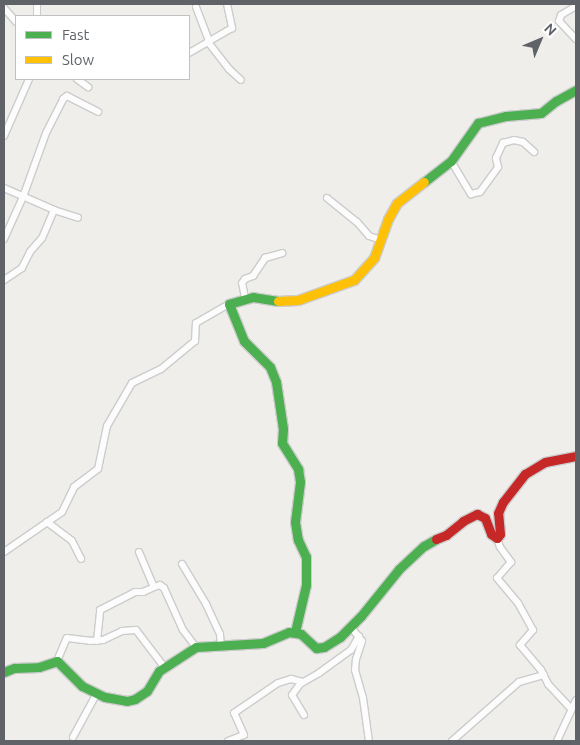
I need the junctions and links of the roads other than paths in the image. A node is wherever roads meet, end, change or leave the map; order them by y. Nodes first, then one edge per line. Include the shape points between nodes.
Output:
1 (227, 4) edge
2 (576, 6) edge
3 (196, 7) dead end
4 (4, 8) edge
5 (15, 21) edge
6 (576, 39) edge
7 (209, 41) junction
8 (190, 52) edge
9 (29, 80) edge
10 (78, 80) edge
11 (241, 80) dead end
12 (88, 87) dead end
13 (576, 90) edge
14 (98, 112) dead end
15 (4, 136) edge
16 (534, 152) dead end
17 (450, 161) junction
18 (4, 188) edge
19 (23, 196) junction
20 (327, 198) dead end
21 (54, 210) junction
22 (78, 218) dead end
23 (4, 239) edge
24 (381, 240) junction
25 (282, 253) dead end
26 (4, 280) edge
27 (245, 298) junction
28 (229, 304) junction
29 (576, 456) edge
30 (47, 522) junction
31 (497, 538) junction
32 (4, 552) edge
33 (139, 552) dead end
34 (81, 559) dead end
35 (182, 564) dead end
36 (154, 587) junction
37 (350, 626) junction
38 (295, 632) junction
39 (359, 636) junction
40 (97, 641) junction
41 (221, 647) junction
42 (196, 648) junction
43 (56, 661) junction
44 (165, 668) junction
45 (4, 672) edge
46 (544, 675) junction
47 (303, 682) junction
48 (97, 693) junction
49 (576, 700) edge
50 (571, 708) junction
51 (304, 715) dead end
52 (73, 737) dead end
53 (228, 741) edge
54 (369, 741) edge
55 (452, 741) edge
56 (558, 741) edge

1 - 7 street via 232,28
2 - 6 street via 561,15 559,21
3 - 7 street
4 - 5 street
7 - 8 street
7 - 11 street via 228,69
9 - 15 street
10 - 12 street
13 - 17 street via 541,113 506,116 478,123 464,147
14 - 19 street via 67,96 62,99
16 - 17 street via 523,142 503,143 496,158 498,167 480,192 471,194
17 - 24 street via 397,203
18 - 19 street
19 - 21 street
19 - 23 street
20 - 24 street via 369,236
21 - 22 street
21 - 26 street via 42,238 22,268
24 - 27 street via 369,266 347,284 290,301
25 - 27 street via 265,258 253,276 244,279
27 - 28 street
28 - 30 street via 196,323 195,340 161,369 132,383 107,426 98,469 74,487 62,512
28 - 38 street via 244,341 270,367 276,382 282,443 298,469 296,522 298,540 306,557 306,585
29 - 31 street via 545,462 525,474 498,513 500,534
30 - 32 street
30 - 34 street via 72,541
31 - 37 street via 491,534 485,518 476,514 471,516 452,532 432,540 412,555
31 - 46 street via 511,562 496,578 519,605 532,630 520,645
33 - 36 street
35 - 41 street via 206,604 220,634
36 - 40 street via 135,592 100,610
36 - 42 street via 160,585 164,588 183,630
37 - 38 street via 340,637 316,648
37 - 39 street
38 - 41 street via 263,643
39 - 47 street via 351,650
39 - 54 street via 362,644 355,670
40 - 43 street via 67,638
40 - 44 street via 122,631 136,630
41 - 42 street
42 - 44 street
43 - 45 street via 39,668 14,668
43 - 48 street via 62,663 82,686
44 - 48 street via 135,700 120,701
46 - 50 street via 548,684
46 - 55 street via 519,682
47 - 51 street via 292,695
47 - 53 street via 291,679 278,683 234,713 244,735
48 - 52 street
49 - 50 street
50 - 56 street

